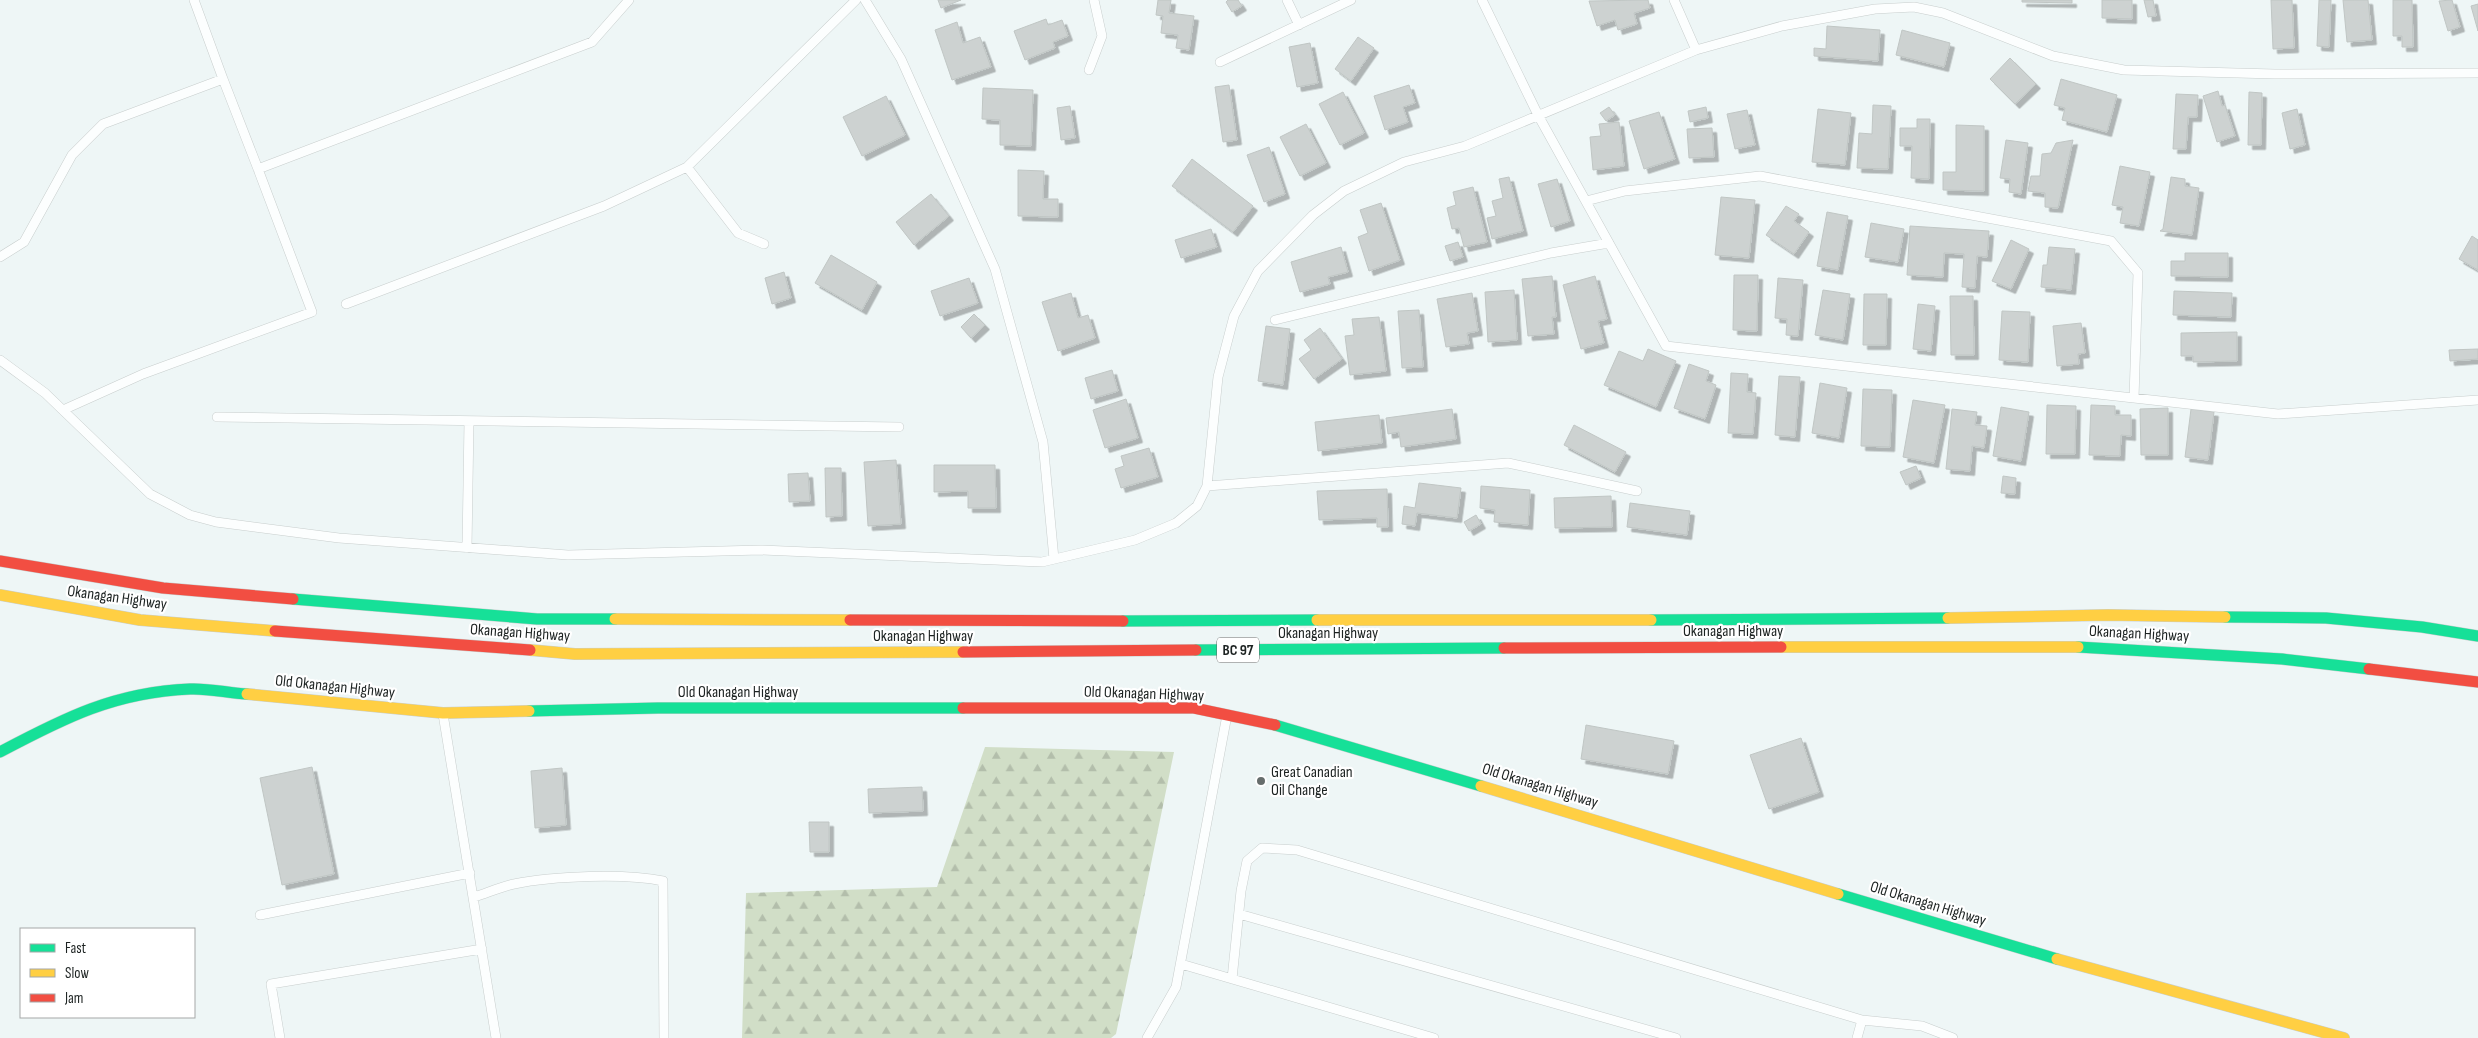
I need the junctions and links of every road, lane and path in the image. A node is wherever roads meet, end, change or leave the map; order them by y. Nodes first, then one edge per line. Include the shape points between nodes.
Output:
1 (194, 0) edge
2 (630, 0) edge
3 (856, 0) edge
4 (864, 0) edge
5 (1094, 0) edge
6 (1287, 0) edge
7 (1351, 0) edge
8 (1482, 0) edge
9 (1674, 0) edge
10 (1299, 25) junction
11 (1696, 50) junction
12 (1220, 62) dead end
13 (1089, 70) dead end
14 (2478, 73) edge
15 (223, 79) junction
16 (1538, 115) junction
17 (687, 167) junction
18 (258, 169) junction
19 (1586, 201) junction
20 (764, 244) dead end
21 (1609, 244) junction
22 (0, 258) edge
23 (346, 304) dead end
24 (1275, 320) dead end
25 (0, 360) edge
26 (2134, 398) junction
27 (2478, 400) edge
28 (63, 410) junction
29 (217, 417) dead end
30 (469, 421) junction
31 (899, 428) dead end
32 (1208, 486) junction
33 (1637, 491) dead end
34 (468, 548) junction
35 (1054, 559) junction
36 (0, 560) edge
37 (0, 595) edge
38 (2478, 636) edge
39 (2478, 682) edge
40 (443, 713) junction
41 (1227, 715) junction
42 (0, 752) edge
43 (470, 873) junction
44 (474, 898) junction
45 (260, 914) dead end
46 (1239, 914) junction
47 (482, 949) junction
48 (1181, 964) junction
49 (1232, 979) junction
50 (1862, 1020) junction
51 (280, 1038) edge
52 (496, 1038) edge
53 (664, 1038) edge
54 (1147, 1038) edge
55 (1434, 1038) edge
56 (1676, 1038) edge
57 (1857, 1038) edge
58 (1953, 1038) edge
59 (2344, 1038) edge

1 - 15 lane
2 - 18 lane via 592,42
3 - 17 lane
4 - 35 lane via 901,59 995,268 1043,442
5 - 13 lane via 1102,36
6 - 10 lane
7 - 10 lane
8 - 16 lane
9 - 11 lane
10 - 12 lane
11 - 14 lane via 1782,26 1875,9 1914,7 1943,13 2053,56 2124,70 2275,74
11 - 16 lane
15 - 18 lane
15 - 22 lane via 103,124 72,155 24,242
16 - 19 lane
16 - 32 lane via 1465,146 1404,162 1344,191 1313,214 1258,270 1234,316 1218,378
17 - 20 lane via 738,233
17 - 23 lane via 604,206
18 - 28 lane via 312,312 143,374
19 - 21 lane
19 - 26 lane via 1625,190 1760,176 2111,241 2138,273
21 - 24 lane via 1551,253
21 - 26 lane via 1666,346
25 - 28 lane via 46,392
26 - 27 lane via 2278,414
28 - 34 lane via 150,494 190,515 216,522 339,538
29 - 30 lane
30 - 31 lane
30 - 34 lane
32 - 33 lane via 1508,463
32 - 35 lane via 1197,506 1176,523 1135,540
34 - 35 lane via 568,555 761,550 1042,562
36 - 38 main road, Okanagan Highway / BC 97 via 163,588 537,619 1906,620 2108,615 2326,618
37 - 39 main road, Okanagan Highway / BC 97 via 140,620 575,654 2108,647 2282,659
40 - 41 main road, Old Okanagan Highway via 658,708 1194,708
40 - 42 main road, Old Okanagan Highway via 191,689 127,696 64,718
40 - 43 lane
41 - 48 lane
41 - 59 main road, Old Okanagan Highway via 1293,729 2027,951
43 - 44 lane
43 - 45 lane
44 - 47 lane
44 - 53 lane via 512,884 544,880 642,876 663,881
46 - 49 lane
46 - 50 lane via 1247,861 1262,848 1297,850
46 - 56 lane
47 - 51 lane via 271,984
47 - 52 lane
48 - 49 lane
48 - 54 lane via 1176,987
49 - 55 lane
50 - 57 lane
50 - 58 lane via 1922,1026

